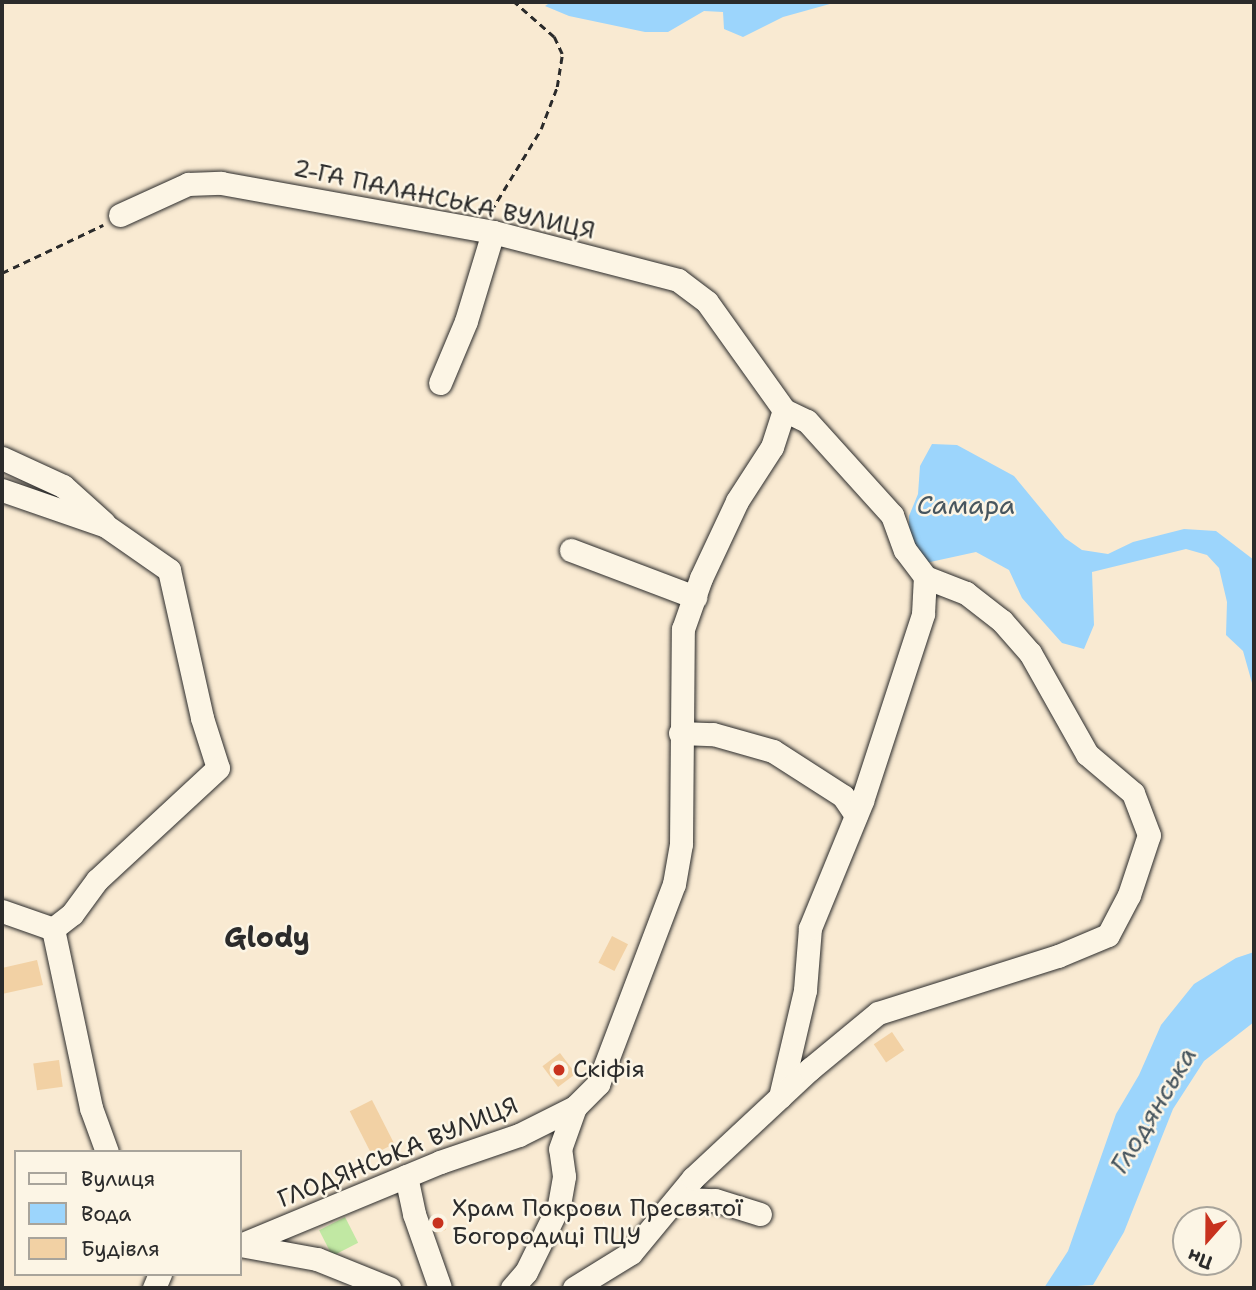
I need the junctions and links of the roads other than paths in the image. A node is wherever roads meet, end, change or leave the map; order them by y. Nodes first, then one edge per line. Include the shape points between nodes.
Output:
1 (120, 215) road end
2 (493, 232) junction
3 (440, 383) dead end
4 (784, 410) junction
5 (2, 458) edge
6 (2, 490) edge
7 (106, 526) junction
8 (571, 550) dead end
9 (925, 577) junction
10 (695, 597) junction
11 (680, 733) junction
12 (856, 815) junction
13 (2, 911) edge
14 (53, 929) junction
15 (780, 1097) junction
16 (575, 1107) junction
17 (106, 1150) edge
18 (406, 1176) junction
19 (681, 1199) junction
20 (760, 1214) dead end
21 (242, 1244) edge
22 (242, 1245) edge
23 (389, 1288) edge
24 (440, 1288) edge
25 (512, 1288) edge
26 (574, 1288) edge

1 - 2 street, 2-ГА ПАЛАНСЬКА ВУЛИЦЯ via 188,184 221,183
2 - 3 street via 466,321
2 - 4 street, 2-ГА ПАЛАНСЬКА ВУЛИЦЯ via 678,280 707,302
4 - 9 street, 2-ГА ПАЛАНСЬКА ВУЛИЦЯ via 807,422 892,515 905,550
4 - 10 street via 772,447 737,501
5 - 7 street via 63,486
6 - 7 street
7 - 14 street via 169,570 202,718 218,768 97,880 72,914
8 - 10 street
9 - 12 street via 923,614
9 - 15 street via 966,593 1002,621 1030,653 1087,754 1133,793 1149,835 1129,895 1108,935 878,1013
10 - 11 street via 683,629
11 - 12 street via 713,734 773,751 843,796
11 - 16 street via 681,844 674,884 598,1084
12 - 15 street via 810,928 805,990
13 - 14 street
14 - 17 street via 91,1108
15 - 19 street via 693,1178
16 - 18 street, ГЛОДЯНСЬКА ВУЛИЦЯ via 519,1135
16 - 25 street via 560,1149 564,1176 559,1205 526,1272
18 - 21 street, ГЛОДЯНСЬКА ВУЛИЦЯ
18 - 24 street
19 - 20 street via 715,1200
19 - 26 street via 631,1253
22 - 23 street, ГЛОДЯНСЬКА ВУЛИЦЯ via 317,1259

